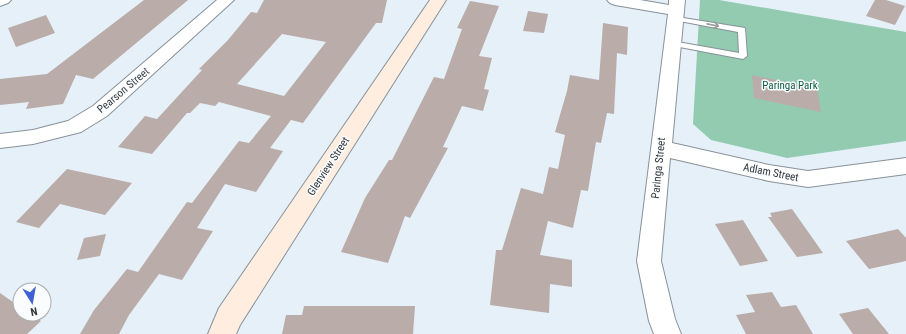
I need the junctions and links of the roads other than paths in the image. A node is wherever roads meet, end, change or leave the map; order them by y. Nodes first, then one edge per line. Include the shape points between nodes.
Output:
1 (3, 0) edge
2 (226, 0) edge
3 (438, 0) edge
4 (615, 0) edge
5 (0, 1) edge
6 (676, 10) edge
7 (672, 43) junction
8 (0, 141) edge
9 (660, 148) junction
10 (906, 166) edge
11 (222, 334) edge
12 (668, 334) edge

1 - 5 street
2 - 8 street, Pearson Street via 100,111 74,127 33,137
3 - 11 street, Glenview Street via 228,317
4 - 6 street
6 - 7 street, Paringa Street
6 -> 7 lane via 742,30 743,56
7 - 9 street, Paringa Street
9 - 10 street, Adlam Street via 769,173 803,178
9 - 12 street, Paringa Street via 649,261 662,321

